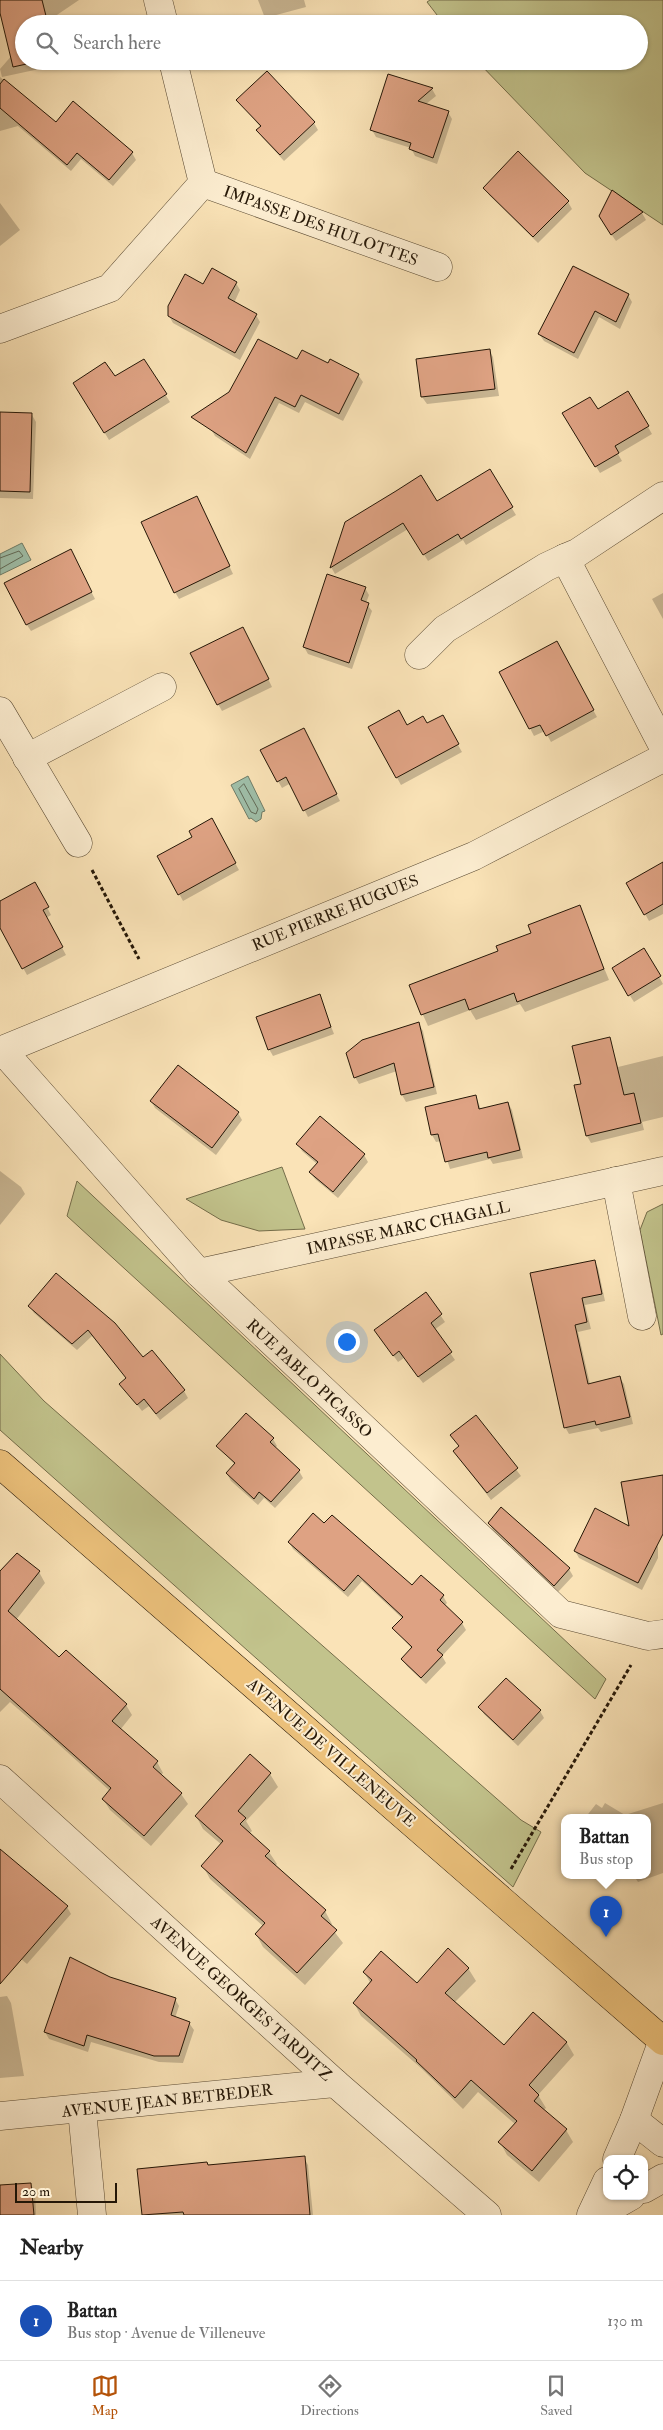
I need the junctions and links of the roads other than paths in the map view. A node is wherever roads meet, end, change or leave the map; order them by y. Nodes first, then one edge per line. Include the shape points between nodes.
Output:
1 (158, 0) edge
2 (162, 15) edge
3 (175, 70) edge
4 (203, 183) junction
5 (438, 267) dead end
6 (0, 329) edge
7 (663, 496) edge
8 (565, 558) junction
9 (419, 655) dead end
10 (162, 687) dead end
11 (0, 711) edge
12 (663, 746) edge
13 (28, 758) junction
14 (663, 758) edge
15 (78, 843) road end
16 (1, 1051) edge
17 (663, 1171) edge
18 (616, 1182) junction
19 (199, 1273) junction
20 (642, 1316) dead end
21 (0, 1464) edge
22 (655, 1635) edge
23 (0, 1779) edge
24 (663, 2040) edge
25 (335, 2083) junction
26 (82, 2110) junction
27 (0, 2116) edge
28 (634, 2120) junction
29 (663, 2143) edge
30 (619, 2155) edge
31 (663, 2178) edge
32 (648, 2187) edge
33 (603, 2190) edge
34 (624, 2200) edge
35 (92, 2215) edge
36 (487, 2215) edge
37 (591, 2215) edge
38 (598, 2215) edge

1 - 2 street
3 - 4 street
4 - 5 street, IMPASSE DES HULOTTES
4 - 6 street via 110,288
7 - 8 street
8 - 9 street via 444,629
8 - 12 street
10 - 13 street
11 - 13 street
13 - 15 street
14 - 16 street, RUE PIERRE HUGUES via 474,856
16 - 19 street, RUE PABLO PICASSO
17 - 18 street, IMPASSE MARC CHAGALL
18 - 19 street, IMPASSE MARC CHAGALL
18 - 20 street
19 - 22 street, RUE PABLO PICASSO via 561,1614
21 - 24 main road, AVENUE DE VILLENEUVE
23 - 25 street, AVENUE GEORGES TARDITZ
24 - 28 street
25 - 26 street, AVENUE JEAN BETBEDER
25 - 36 street, AVENUE GEORGES TARDITZ
26 - 27 street, AVENUE JEAN BETBEDER
26 - 35 street
28 - 29 street
28 - 30 street
31 - 32 street
33 - 37 street
34 - 38 street

